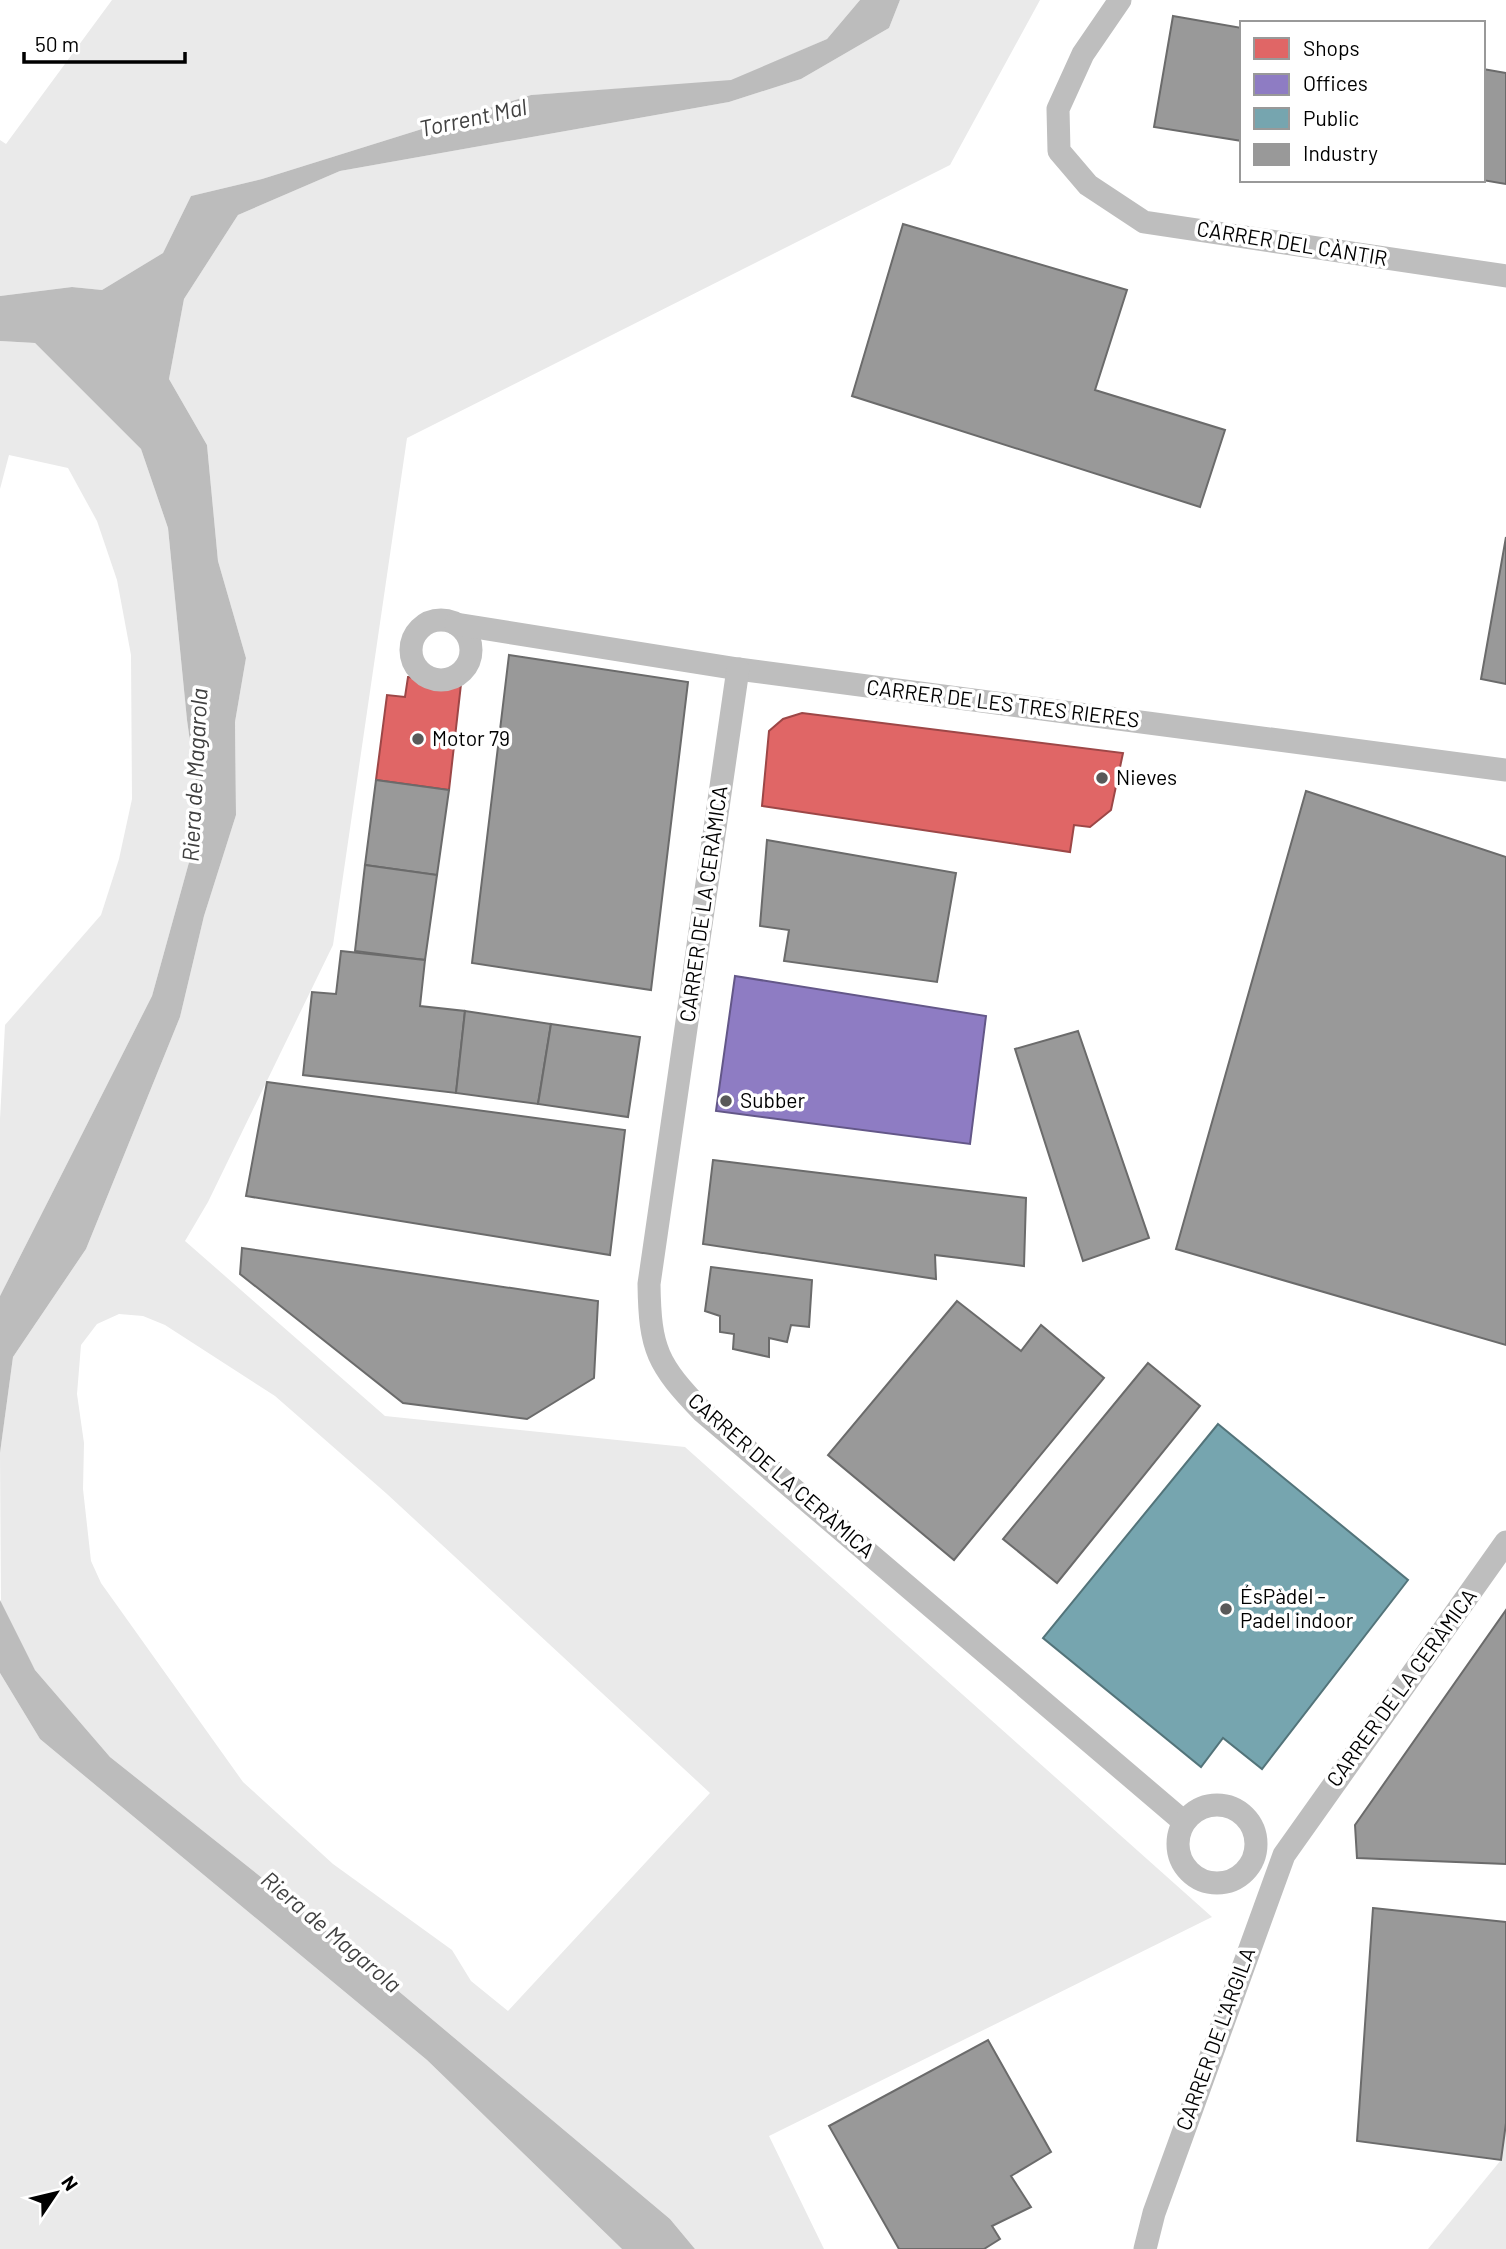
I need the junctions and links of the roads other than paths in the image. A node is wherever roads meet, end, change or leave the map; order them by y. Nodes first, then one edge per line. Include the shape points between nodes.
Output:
1 (1120, 0) edge
2 (1506, 276) edge
3 (456, 624) junction
4 (502, 632) junction
5 (471, 655) junction
6 (738, 669) junction
7 (1506, 770) edge
8 (1506, 1542) edge
9 (1184, 1822) dead end
10 (1298, 1833) joint
11 (1145, 2249) edge

1 - 2 street, CARRER DEL CÀNTIR via 1083,54 1058,108 1059,151 1088,185 1144,222
3 - 4 street, CARRER DE LES TRES RIERES
3 - 5 street via 468,637
3 - 5 street, CARRER DE LES TRES RIERES via 436,620 419,629 411,647 416,666 432,678 452,678
4 - 5 street, CARRER DE LES TRES RIERES
4 - 6 street, CARRER DE LES TRES RIERES
6 - 7 street, CARRER DE LES TRES RIERES
6 - 9 street, CARRER DE LA CERÀMICA via 649,1284 653,1346 674,1382 703,1412
8 - 10 street, CARRER DE LA CERÀMICA
10 - 11 street, CARRER DE L'ARGILA via 1274,1875

